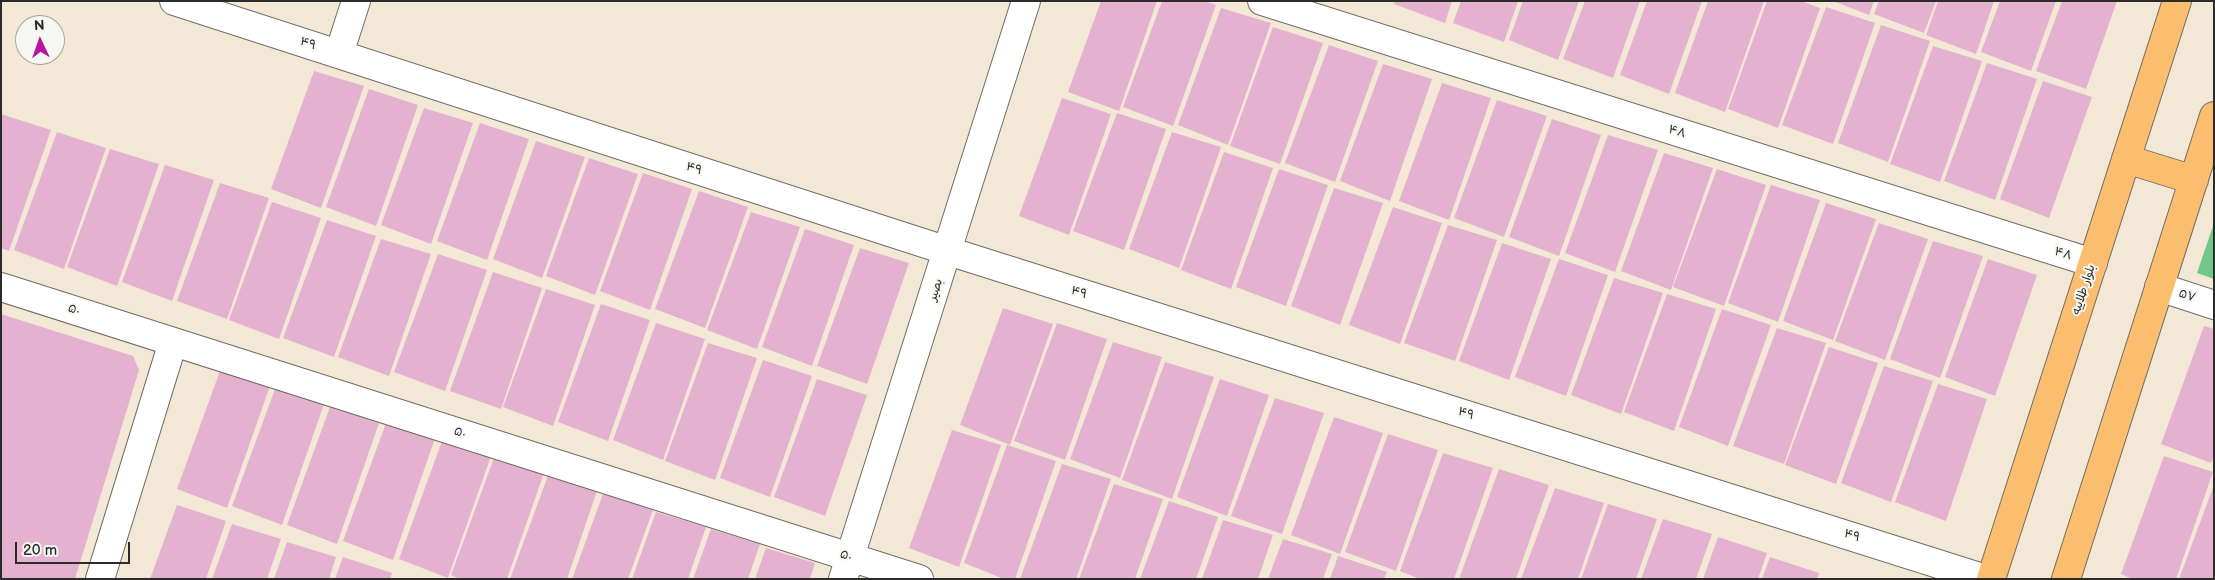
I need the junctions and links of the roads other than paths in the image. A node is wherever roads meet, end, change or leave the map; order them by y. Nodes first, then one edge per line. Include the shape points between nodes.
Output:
1 (174, 1) edge
2 (356, 1) edge
3 (1026, 1) edge
4 (1262, 1) edge
5 (2177, 1) edge
6 (339, 54) junction
7 (2214, 116) edge
8 (2126, 159) junction
9 (2194, 180) junction
10 (948, 251) junction
11 (2093, 263) junction
12 (1, 287) edge
13 (2159, 287) junction
14 (2214, 305) edge
15 (173, 342) junction
16 (846, 568) edge
17 (100, 579) edge
18 (919, 579) edge
19 (1986, 579) edge
20 (1991, 579) edge
21 (2066, 579) edge

1 - 6 street, ۴۹
2 - 6 street
3 - 10 street, بصیر
4 - 11 street, ۴۸
5 - 8 main road, بلوار طلاییه
6 - 10 street, ۴۹
7 - 9 main road
8 - 9 main road
8 - 11 main road, بلوار طلاییه
9 - 13 main road
10 - 16 street, بصیر
10 - 19 street, ۴۹
11 - 20 main road, بلوار طلاییه
12 - 15 street, ۵۰
13 - 14 street, ۵۷
13 - 21 main road
15 - 16 street, ۵۰
15 - 17 street
16 - 18 street, ۵۰

